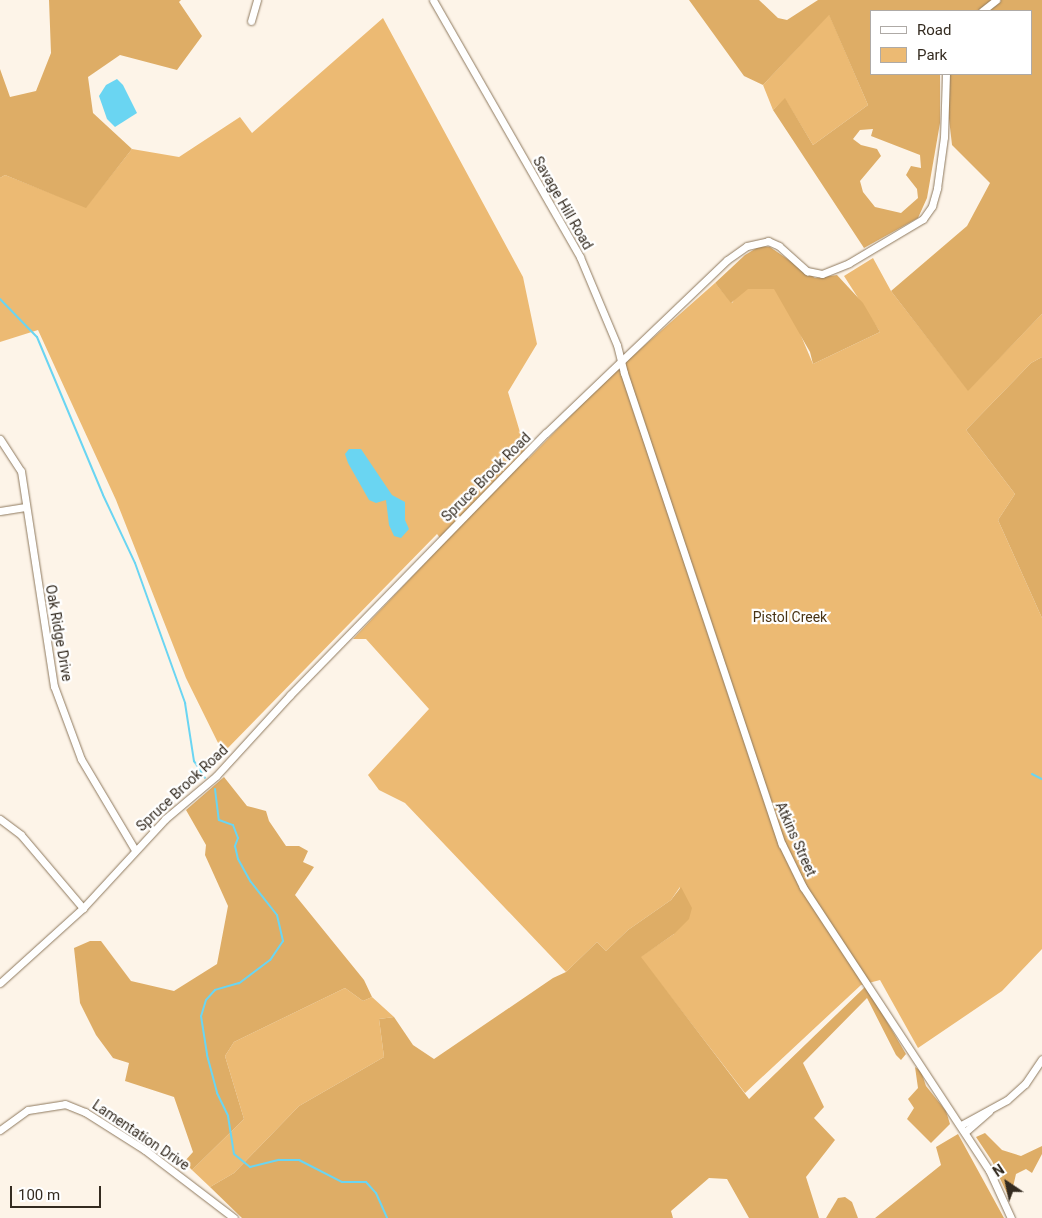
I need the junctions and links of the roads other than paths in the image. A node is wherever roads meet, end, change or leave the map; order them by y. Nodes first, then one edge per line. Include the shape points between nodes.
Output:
1 (257, 0) edge
2 (433, 0) edge
3 (996, 0) edge
4 (983, 10) edge
5 (251, 21) dead end
6 (946, 75) edge
7 (621, 358) junction
8 (645, 430) joint
9 (0, 439) edge
10 (24, 506) junction
11 (0, 511) edge
12 (0, 819) edge
13 (135, 850) junction
14 (83, 908) junction
15 (0, 982) edge
16 (1042, 1058) edge
17 (963, 1129) junction
18 (0, 1130) edge
19 (231, 1217) edge
20 (1011, 1218) edge

1 - 5 street
2 - 7 street, Savage Hill Road via 580,257
3 - 4 street
6 - 7 street, Spruce Brook Road via 944,137 937,188 932,206 923,219 849,263 822,274 801,267 774,243 762,241 751,244 713,272
7 - 8 street, Savage Hill Road
7 - 13 street, Spruce Brook Road via 290,695 216,776 165,819
8 - 17 street, Atkins Street via 782,844 803,886
9 - 10 street, Oak Ridge Drive via 21,471
10 - 11 street
10 - 13 street, Oak Ridge Drive via 54,686 81,759
12 - 14 street via 21,835
13 - 14 street, Spruce Brook Road
14 - 15 street, Spruce Brook Road
16 - 17 street via 1025,1084
17 - 20 street, Atkins Street via 989,1170
18 - 19 street, Lamentation Drive via 28,1110 65,1104 85,1112 145,1150

